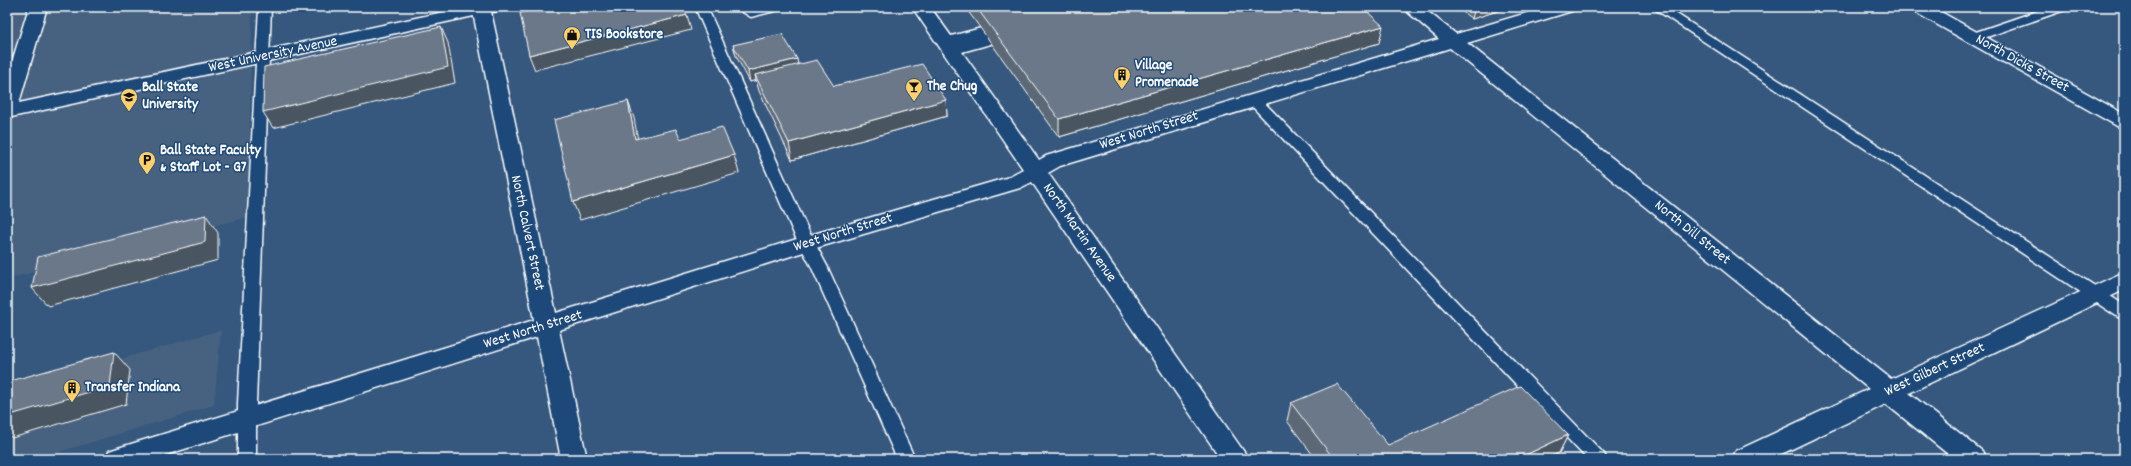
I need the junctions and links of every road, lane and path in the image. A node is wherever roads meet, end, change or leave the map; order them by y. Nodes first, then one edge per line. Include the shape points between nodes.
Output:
1 (38, 7) edge
2 (265, 7) edge
3 (701, 7) edge
4 (740, 7) edge
5 (775, 7) edge
6 (921, 7) edge
7 (1411, 7) edge
8 (1566, 7) edge
9 (1658, 7) edge
10 (1919, 7) edge
11 (2061, 7) edge
12 (485, 8) edge
13 (1033, 23) edge
14 (1974, 37) junction
15 (1453, 41) junction
16 (949, 46) junction
17 (263, 57) junction
18 (1254, 100) junction
19 (7, 111) edge
20 (2124, 122) edge
21 (1036, 170) junction
22 (808, 243) junction
23 (2124, 280) edge
24 (2096, 294) junction
25 (2124, 313) edge
26 (546, 326) junction
27 (1888, 391) junction
28 (248, 420) junction
29 (118, 459) edge
30 (247, 459) edge
31 (574, 459) edge
32 (906, 459) edge
33 (1236, 459) edge
34 (1598, 459) edge
35 (1745, 459) edge
36 (1973, 459) edge

1 - 19 street
2 - 17 lane
3 - 22 lane
4 - 5 lane via 752,13
6 - 16 street, North Martin Avenue
7 - 15 street, North Dill Street
8 - 15 street, West North Street
9 - 24 lane
10 - 14 street, North Dicks Street
11 - 14 lane
12 - 17 street, West University Avenue
12 - 26 street, North Calvert Street
13 - 16 street
14 - 20 street, North Dicks Street
15 - 18 street, West North Street
15 - 27 street, North Dill Street
16 - 21 street, North Martin Avenue
17 - 19 street, West University Avenue
17 - 28 lane via 246,403
18 - 21 street, West North Street via 1054,160
18 - 34 lane
21 - 22 street, West North Street via 1013,183
21 - 33 street, North Martin Avenue
22 - 26 street, West North Street
22 - 32 lane
23 - 24 street, West Gilbert Street
24 - 25 lane
24 - 27 street, West Gilbert Street
26 - 28 street, West North Street
26 - 31 street, North Calvert Street
27 - 35 street, West Gilbert Street
27 - 36 street, North Dill Street
28 - 29 street, West North Street
28 - 30 lane

